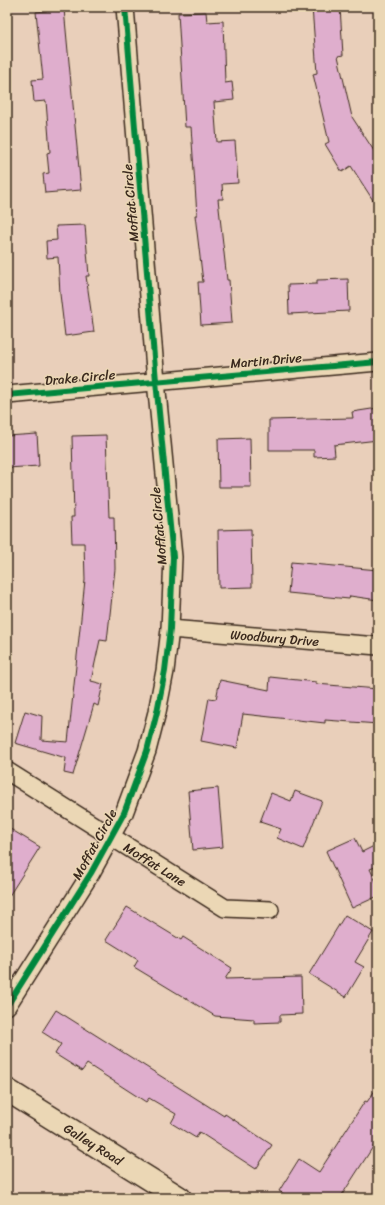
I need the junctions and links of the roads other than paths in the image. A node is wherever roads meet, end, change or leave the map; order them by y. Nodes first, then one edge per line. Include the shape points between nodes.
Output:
1 (125, 7) edge
2 (378, 362) edge
3 (156, 381) junction
4 (7, 395) edge
5 (170, 629) junction
6 (378, 646) edge
7 (7, 771) edge
8 (111, 836) junction
9 (270, 910) dead end
10 (7, 1006) edge
11 (7, 1090) edge
12 (180, 1198) edge

1 - 3 street, Moffat Circle
2 - 3 street, Martin Drive
3 - 4 street, Drake Circle
3 - 5 street, Moffat Circle via 173,557
5 - 6 street, Woodbury Drive
5 - 8 street, Moffat Circle via 165,672 147,751 124,813
7 - 8 street, Moffat Lane
8 - 9 street, Moffat Lane via 225,908
8 - 10 street, Moffat Circle via 92,873
11 - 12 main road, Galley Road

